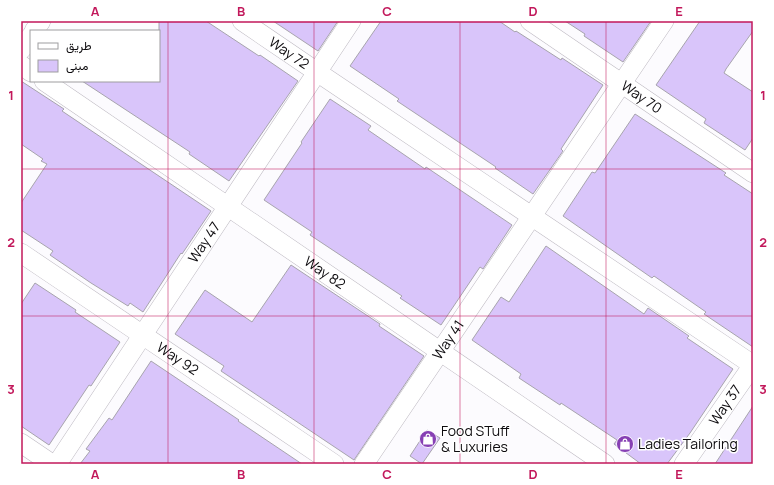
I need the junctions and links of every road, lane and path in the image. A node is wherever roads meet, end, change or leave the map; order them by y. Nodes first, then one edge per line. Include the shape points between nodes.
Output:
1 (41, 21) edge
2 (242, 21) edge
3 (351, 21) edge
4 (530, 21) edge
5 (664, 21) edge
6 (35, 30) edge
7 (30, 37) edge
8 (21, 50) edge
9 (21, 65) edge
10 (30, 71) edge
11 (317, 72) junction
12 (45, 82) edge
13 (622, 84) junction
14 (753, 173) edge
15 (228, 206) junction
16 (532, 217) junction
17 (21, 253) edge
18 (142, 335) junction
19 (440, 352) junction
20 (753, 365) edge
21 (21, 443) edge
22 (581, 457) edge
23 (52, 464) edge
24 (57, 464) edge
25 (334, 464) edge
26 (364, 464) edge
27 (605, 464) edge
28 (684, 464) edge

1 - 6 street
2 - 11 street, Way 72
3 - 11 street, Way 47
4 - 13 street, Way 70
5 - 13 street, Way 41
7 - 8 street
9 - 10 street
11 - 15 street, Way 47
11 - 16 street
12 - 15 street, Way 82
13 - 14 street, Way 70
13 - 16 street, Way 41
15 - 18 street, Way 47
15 - 19 street, Way 82
16 - 19 street, Way 41
16 - 20 street
17 - 18 street, Way 92
18 - 24 street, Way 47
18 - 25 street, Way 92
19 - 22 street, Way 82
19 - 26 street, Way 41
20 - 28 street, Way 37
21 - 23 street
22 - 27 street, Way 82

